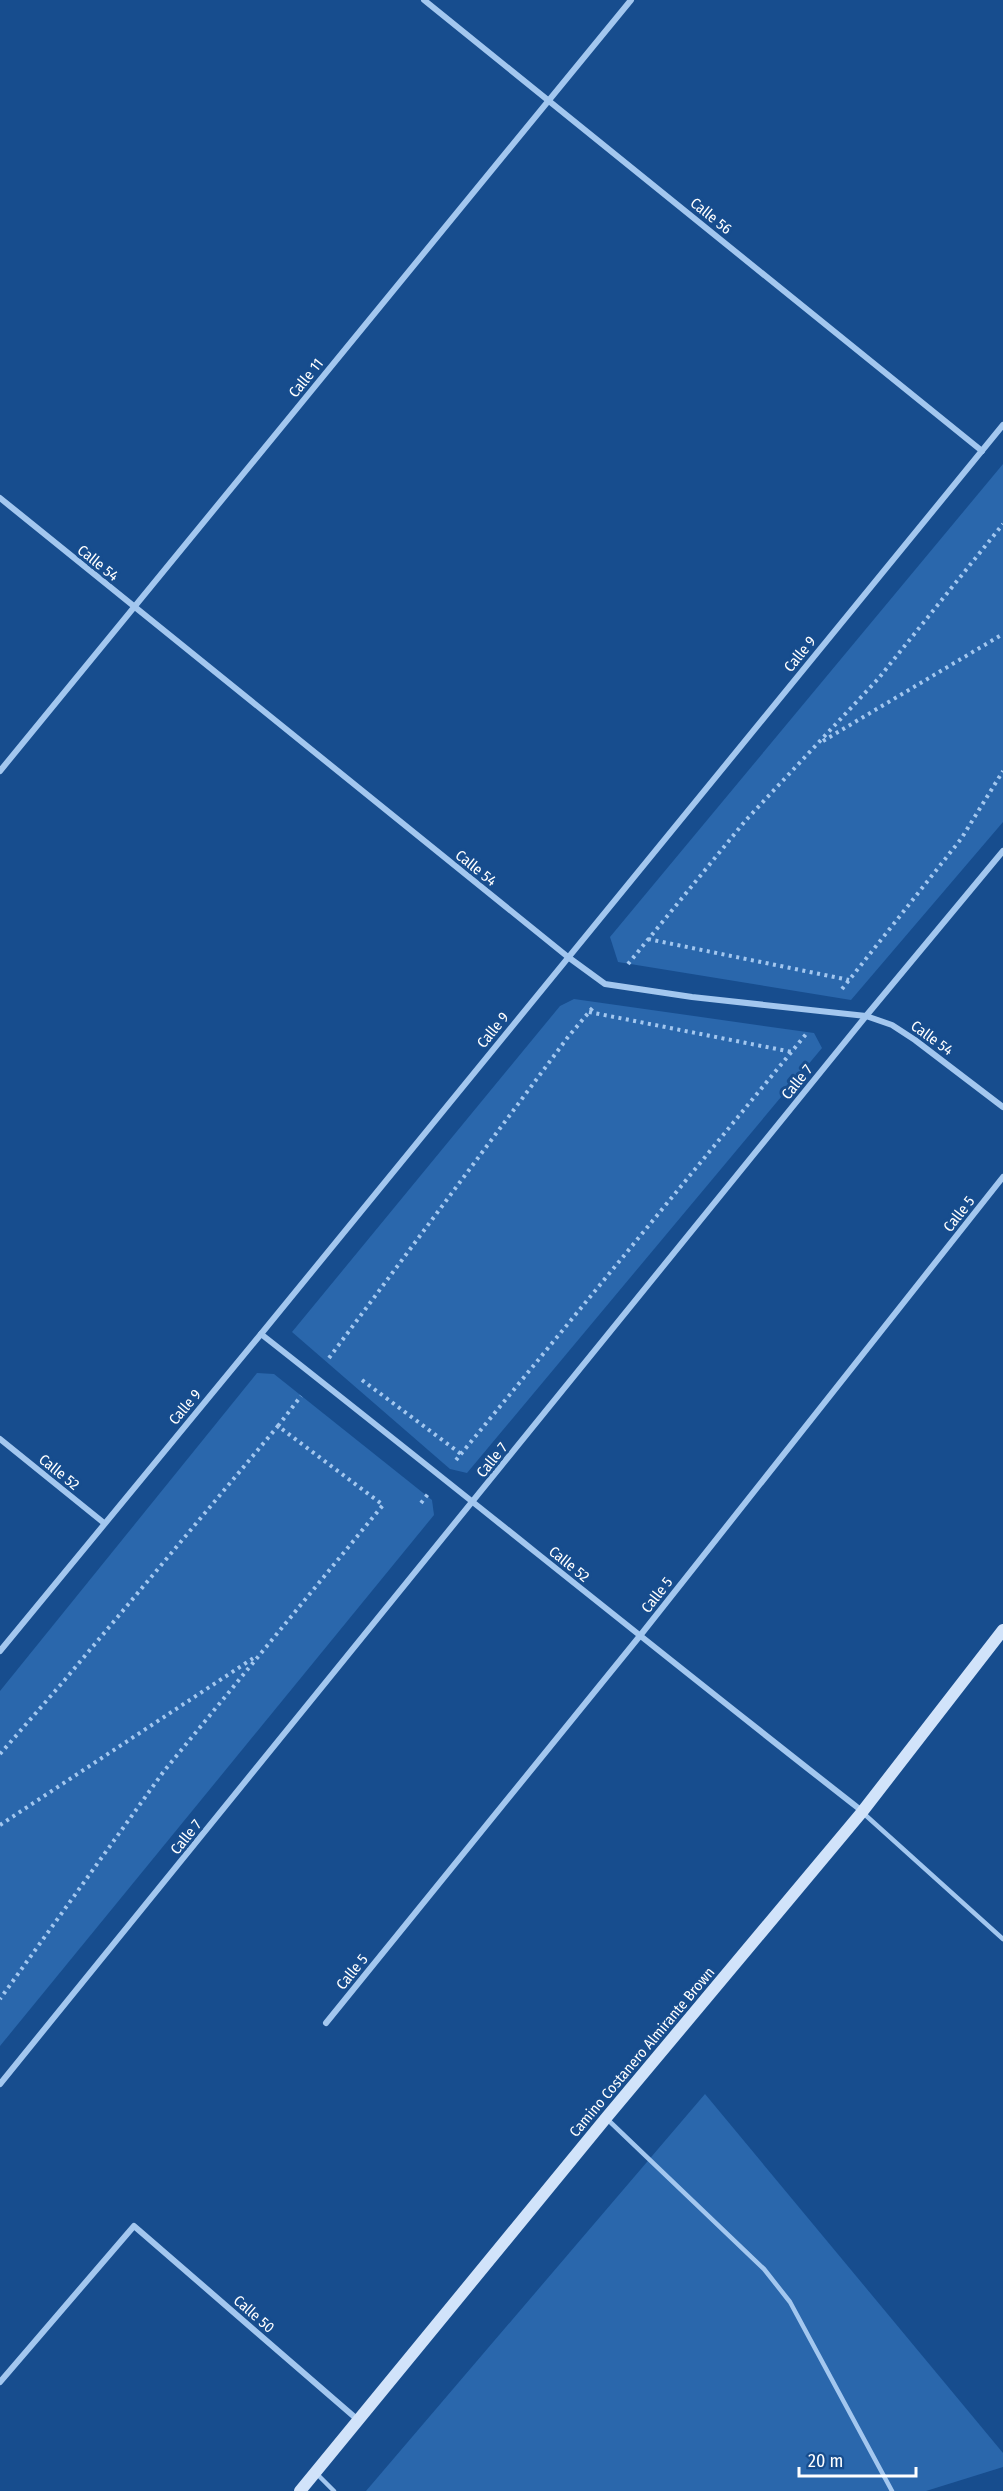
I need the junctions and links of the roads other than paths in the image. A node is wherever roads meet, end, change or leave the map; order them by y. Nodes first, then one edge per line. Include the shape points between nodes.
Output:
1 (424, 0) edge
2 (631, 0) edge
3 (550, 100) junction
4 (1003, 425) edge
5 (982, 451) junction
6 (0, 498) edge
7 (134, 608) junction
8 (0, 771) edge
9 (1003, 851) edge
10 (568, 957) junction
11 (866, 1016) junction
12 (1003, 1107) edge
13 (1003, 1177) edge
14 (261, 1334) junction
15 (0, 1439) edge
16 (474, 1502) junction
17 (104, 1523) junction
18 (1003, 1630) edge
19 (639, 1637) junction
20 (0, 1651) edge
21 (862, 1812) junction
22 (1003, 1939) edge
23 (326, 2023) dead end
24 (0, 2084) edge
25 (606, 2118) junction
26 (0, 2382) edge
27 (359, 2420) junction
28 (316, 2473) junction
29 (300, 2491) edge
30 (334, 2491) edge
31 (892, 2491) edge

1 - 3 street, Calle 56
2 - 3 street, Calle 11
3 - 5 street, Calle 56
3 - 7 street, Calle 11
4 - 5 street, Calle 9
5 - 10 street, Calle 9
6 - 7 street, Calle 54
7 - 8 street, Calle 11
7 - 10 street, Calle 54
9 - 11 street, Calle 7
10 - 11 street, Calle 54 via 605,984
10 - 14 street, Calle 9
11 - 12 street, Calle 54 via 892,1025
11 - 16 street, Calle 7
13 - 19 street, Calle 5
14 - 16 street, Calle 52
14 - 17 street, Calle 9
15 - 17 street, Calle 52
16 - 19 street, Calle 52
16 - 24 street, Calle 7
17 - 20 street, Calle 9
18 - 21 main road, Camino Costanero Almirante Brown
19 - 21 street, Calle 52
19 - 23 street, Calle 5
21 - 22 lane
21 - 25 main road, Camino Costanero Almirante Brown
25 - 27 main road, Camino Costanero Almirante Brown
25 - 31 lane via 764,2269 790,2302
26 - 27 street, Calle 50 via 134,2226
27 - 28 main road, Camino Costanero Almirante Brown
28 - 29 main road, Camino Costanero Almirante Brown
28 - 30 lane

